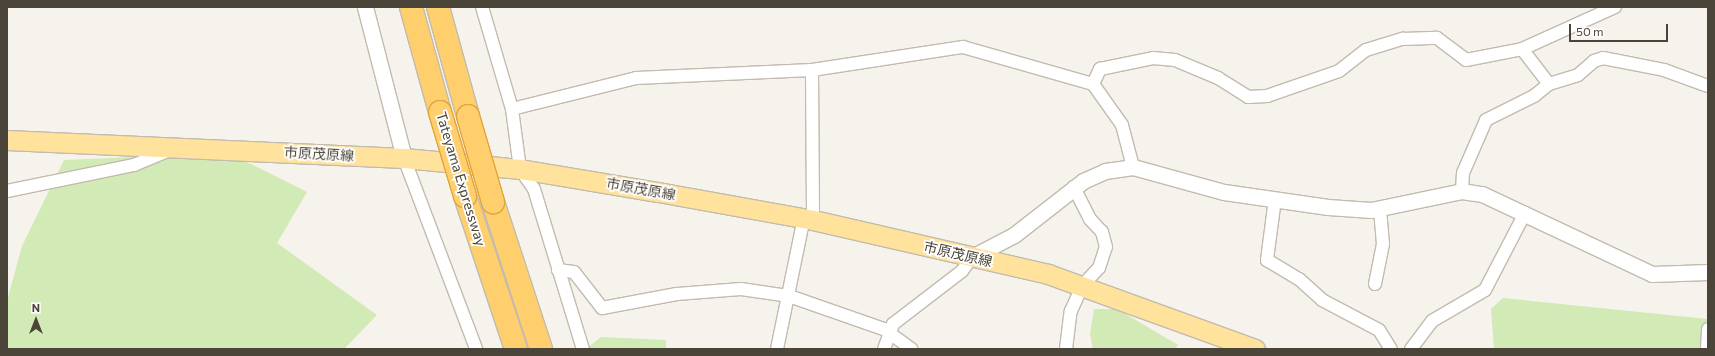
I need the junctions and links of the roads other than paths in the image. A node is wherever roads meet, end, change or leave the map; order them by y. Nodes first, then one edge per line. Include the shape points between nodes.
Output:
1 (365, 7) edge
2 (411, 7) edge
3 (438, 7) edge
4 (482, 7) edge
5 (1615, 7) edge
6 (1522, 49) junction
7 (812, 70) junction
8 (1093, 84) junction
9 (1549, 84) junction
10 (1708, 86) edge
11 (512, 109) junction
12 (7, 140) edge
13 (173, 148) junction
14 (404, 158) junction
15 (1133, 167) junction
16 (520, 169) junction
17 (1074, 187) junction
18 (7, 191) edge
19 (1462, 191) junction
20 (1274, 199) junction
21 (1380, 209) junction
22 (1525, 213) junction
23 (809, 219) junction
24 (972, 257) junction
25 (558, 270) junction
26 (1708, 272) edge
27 (1375, 284) dead end
28 (1082, 286) junction
29 (789, 296) junction
30 (1708, 329) edge
31 (890, 334) junction
32 (1230, 344) edge
33 (476, 349) edge
34 (516, 349) edge
35 (541, 349) edge
36 (583, 349) edge
37 (777, 349) edge
38 (884, 349) edge
39 (912, 349) edge
40 (1066, 349) edge
41 (1255, 349) edge
42 (1391, 349) edge
43 (1411, 349) edge
44 (1707, 349) edge

1 - 14 street
2 - 34 highway, Tateyama Expressway, bridge via 465,196
3 - 35 highway, Tateyama Expressway, bridge via 493,202
4 - 11 street
5 - 6 street
6 - 8 street via 1466,60 1437,38 1403,39 1366,50 1339,71 1268,96 1248,97 1218,78 1175,60 1153,58 1100,70
6 - 9 street
7 - 8 street via 963,47
7 - 11 street via 636,78
7 - 23 street
8 - 15 street via 1122,125
9 - 10 street via 1578,74 1603,58 1664,70
9 - 19 street via 1534,96 1486,120 1467,162
11 - 16 street
12 - 13 main road, 市原茂原線
13 - 14 main road, 市原茂原線
13 - 18 street via 134,165
14 - 16 main road, 市原茂原線
14 - 33 street
15 - 17 street via 1105,171
15 - 20 street via 1224,192
16 - 23 main road, 市原茂原線
16 - 25 street via 534,189
17 - 24 street via 1014,235
17 - 28 street via 1092,222 1102,232 1106,247 1099,268
19 - 21 street
19 - 22 street via 1482,194
20 - 21 street via 1328,207
20 - 42 street via 1267,260 1299,279 1322,300 1379,330
21 - 27 street via 1383,244
22 - 26 street via 1652,274
22 - 43 street via 1485,290 1432,322
23 - 24 main road, 市原茂原線
23 - 29 street
24 - 28 main road, 市原茂原線
24 - 31 street via 962,271 893,324
25 - 29 street via 574,272 602,308 701,292 741,289
25 - 36 street
28 - 32 main road, 市原茂原線
28 - 40 street via 1071,311
29 - 31 street
29 - 37 street
30 - 44 street
31 - 38 street
31 - 39 street
32 - 41 main road, 市原茂原線

